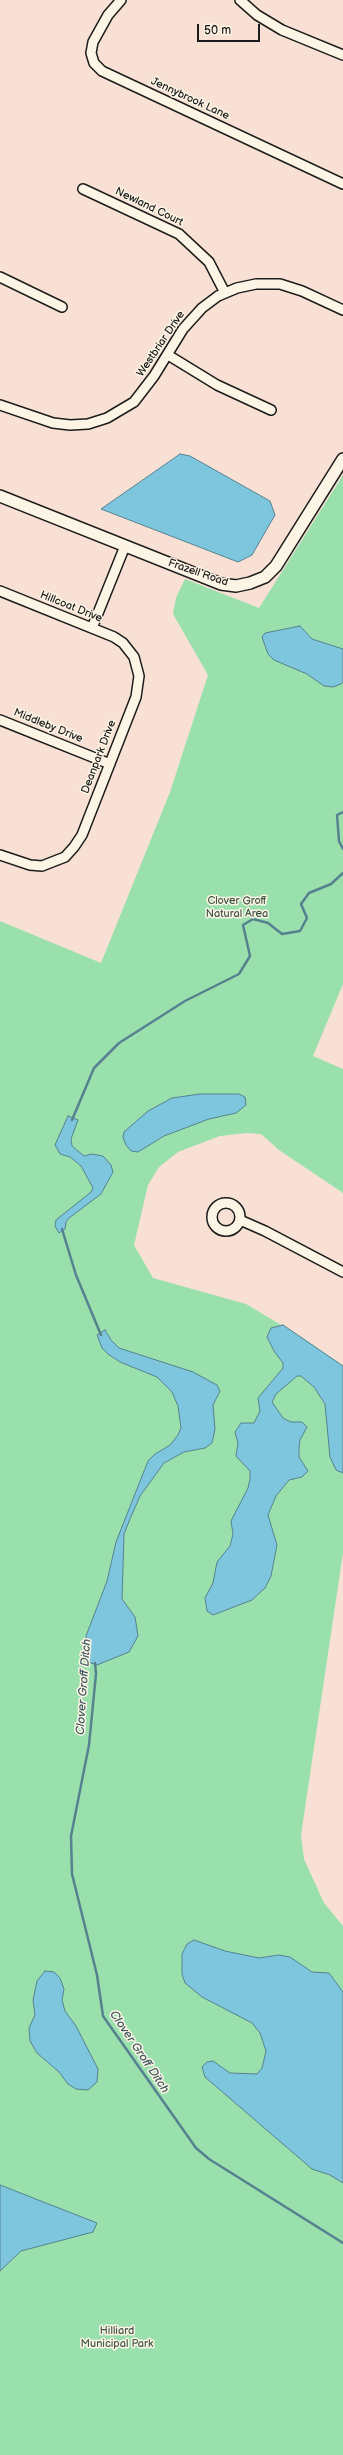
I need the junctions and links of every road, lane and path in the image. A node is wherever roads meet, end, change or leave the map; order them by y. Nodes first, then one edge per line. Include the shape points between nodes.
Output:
1 (120, 0) edge
2 (240, 0) edge
3 (343, 55) edge
4 (343, 184) edge
5 (83, 189) dead end
6 (0, 277) edge
7 (225, 292) junction
8 (62, 307) dead end
9 (343, 310) edge
10 (168, 354) junction
11 (0, 405) edge
12 (271, 410) dead end
13 (343, 459) edge
14 (0, 496) edge
15 (125, 546) junction
16 (0, 591) edge
17 (92, 628) junction
18 (129, 650) joint
19 (0, 720) edge
20 (110, 764) junction
21 (0, 855) edge
22 (240, 1220) dead end
23 (343, 1272) edge

1 - 4 street, Jennybrook Lane via 93,42 91,53 94,63 102,71
2 - 3 street via 257,15 282,30
5 - 7 street, Newland Court via 179,234 210,262
6 - 8 street
7 - 9 street, Westbriar Drive via 256,284 280,284
7 - 10 street, Westbriar Drive via 191,318
10 - 11 street, Westbriar Drive via 134,402 107,418 88,424 52,423
10 - 12 street via 217,385
13 - 15 street, Frazell Road via 276,566 265,577 250,584 221,584
14 - 15 street, Frazell Road
15 - 17 street
16 - 17 street, Hillcoat Drive
17 - 18 street, Hillcoat Drive via 114,637
18 - 20 street, Deanpark Drive via 138,667 139,687
19 - 20 street, Middleby Drive
20 - 21 street, Deanpark Drive via 82,835 65,857 55,863 30,866
22 - 23 street

